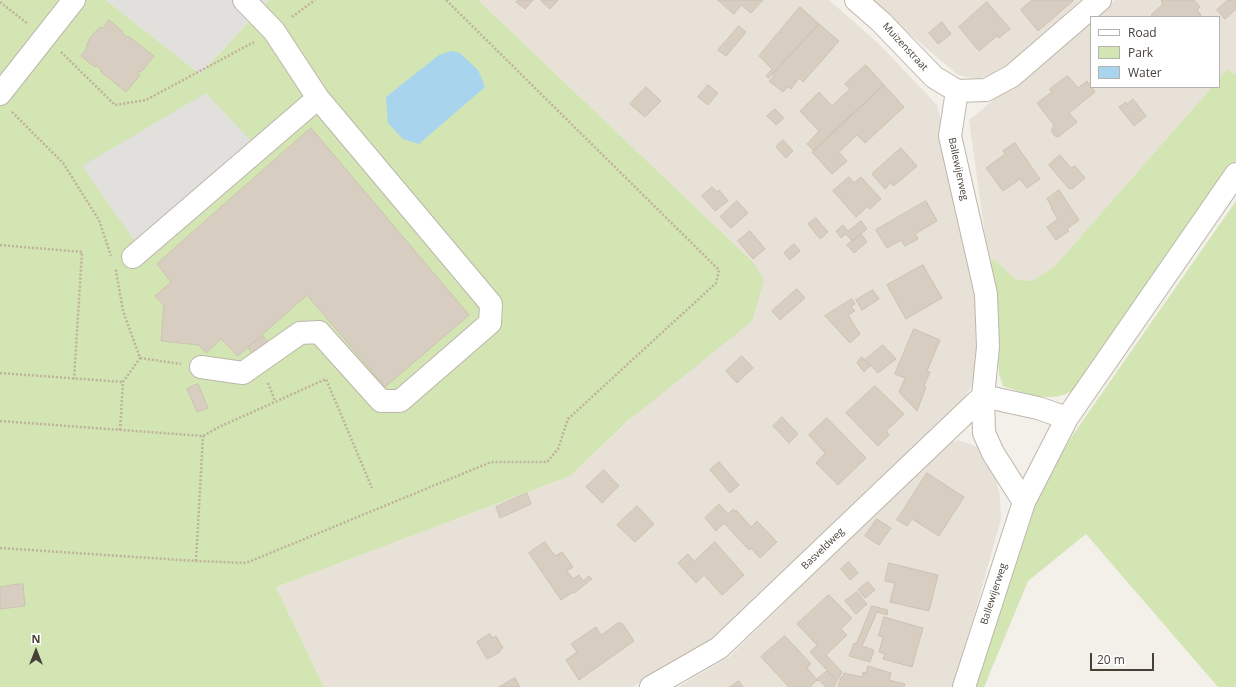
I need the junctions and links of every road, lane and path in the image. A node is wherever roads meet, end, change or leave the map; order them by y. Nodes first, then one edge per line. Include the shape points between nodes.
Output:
1 (74, 0) edge
2 (244, 0) edge
3 (315, 0) edge
4 (856, 0) edge
5 (1100, 0) edge
6 (0, 2) edge
7 (274, 31) junction
8 (45, 37) junction
9 (956, 91) junction
10 (318, 98) junction
11 (4, 101) edge
12 (1236, 174) edge
13 (0, 245) edge
14 (111, 257) dead end
15 (123, 260) junction
16 (116, 271) junction
17 (140, 358) junction
18 (201, 367) joint
19 (0, 373) edge
20 (74, 379) junction
21 (123, 382) junction
22 (983, 396) junction
23 (1067, 418) junction
24 (0, 421) edge
25 (120, 430) junction
26 (203, 436) junction
27 (372, 488) dead end
28 (1024, 502) junction
29 (196, 561) dead end
30 (651, 687) edge
31 (964, 687) edge

1 - 8 street
2 - 7 street
3 - 7 path
4 - 9 street, Muizenstraat via 934,77
5 - 9 street via 1012,76 986,90
6 - 8 path
7 - 8 path via 146,100 116,105
7 - 10 street
8 - 11 street
9 - 22 street, Ballewijerweg via 950,136 986,294 988,347
10 - 15 street
10 - 18 street via 491,304 490,323 400,401 381,401 319,332 300,333 243,373
11 - 14 path via 63,163 99,220
12 - 23 street, Ballewijerweg
13 - 20 path via 82,252
15 - 16 path
15 - 16 path
16 - 17 path via 123,311
17 - 18 path
17 - 21 path
19 - 20 path
20 - 21 path
21 - 25 path
22 - 23 street via 1038,408
22 - 28 street, Ballewijerweg via 984,433 992,453
22 - 30 street, Basveldweg via 718,648
23 - 28 street, Ballewijerweg
24 - 25 path
25 - 26 path
26 - 27 path via 326,379
26 - 29 path
28 - 31 street, Ballewijerweg

